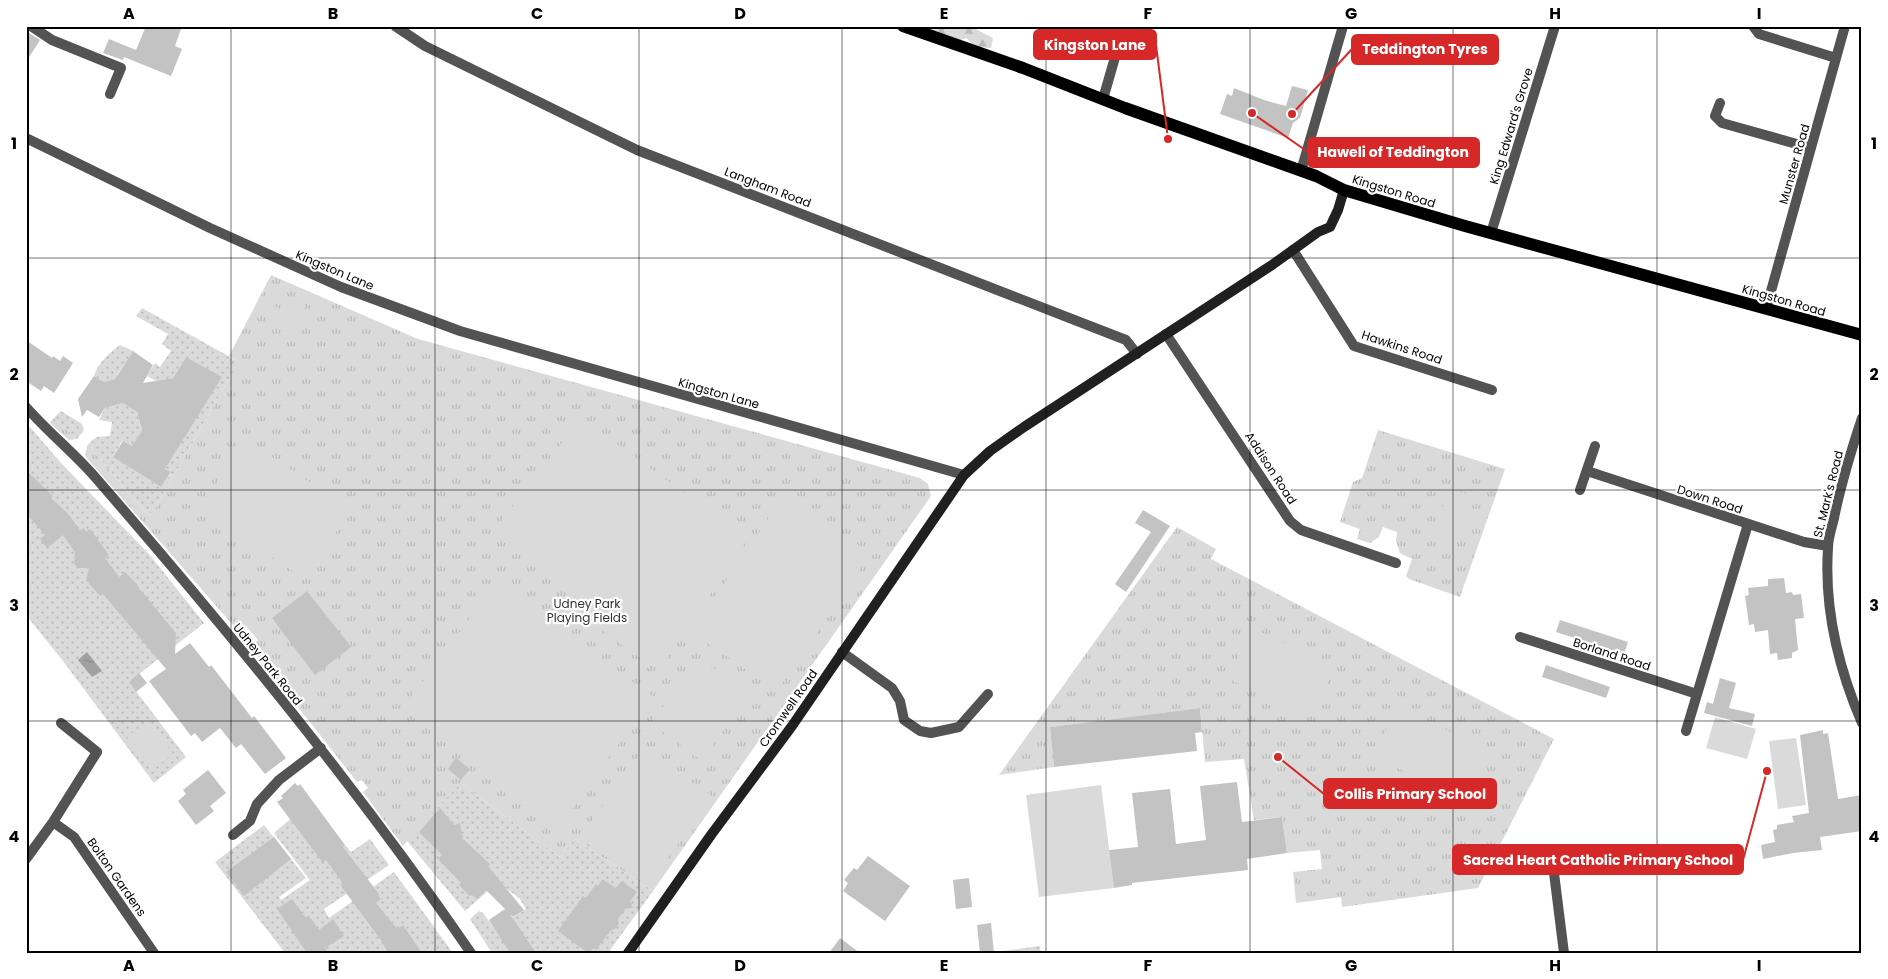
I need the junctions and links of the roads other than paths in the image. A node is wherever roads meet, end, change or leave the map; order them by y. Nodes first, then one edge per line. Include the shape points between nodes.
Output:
1 (31, 26) edge
2 (395, 26) edge
3 (902, 26) edge
4 (1124, 26) edge
5 (1343, 26) edge
6 (1555, 26) edge
7 (1753, 26) edge
8 (1845, 26) edge
9 (1836, 58) junction
10 (110, 94) dead end
11 (1103, 99) junction
12 (1720, 103) dead end
13 (26, 138) edge
14 (1811, 148) junction
15 (1301, 171) junction
16 (1344, 190) junction
17 (1491, 233) junction
18 (1293, 250) junction
19 (1766, 309) junction
20 (1166, 334) junction
21 (1862, 336) edge
22 (1137, 354) junction
23 (1492, 390) dead end
24 (26, 407) edge
25 (1862, 418) edge
26 (1595, 446) dead end
27 (1587, 471) junction
28 (964, 476) junction
29 (1580, 490) dead end
30 (1748, 524) junction
31 (1828, 546) junction
32 (1396, 563) dead end
33 (1520, 637) dead end
34 (842, 652) junction
35 (988, 694) dead end
36 (1697, 694) junction
37 (61, 723) dead end
38 (1862, 723) edge
39 (1686, 731) dead end
40 (320, 748) junction
41 (53, 822) junction
42 (233, 835) dead end
43 (1552, 857) dead end
44 (26, 859) edge
45 (154, 953) edge
46 (470, 953) edge
47 (628, 953) edge
48 (1564, 953) edge

1 - 10 street via 52,40 122,68
2 - 22 street, Langham Road via 425,46 636,150 1126,340
3 - 11 main road, Kingston Road
4 - 11 street
5 - 15 street
6 - 17 street, King Edward's Grove
7 - 9 street via 1759,34
8 - 9 street, Munster Road
9 - 14 street, Munster Road
11 - 15 main road, Kingston Road
12 - 14 street via 1715,116 1722,123
13 - 28 street, Kingston Lane via 341,288 460,331
14 - 19 street, Munster Road
15 - 16 main road, Kingston Road
16 - 17 main road, Kingston Road
16 - 18 main road via 1330,227
17 - 19 main road, Kingston Road
18 - 20 main road
18 - 23 street, Hawkins Road via 1354,346
19 - 21 main road, Kingston Road
20 - 22 main road
20 - 32 street, Addison Road via 1290,521 1301,530
22 - 28 main road via 990,451
24 - 40 street, Udney Park Road via 93,475
25 - 31 street, St. Mark's Road via 1845,472
26 - 27 street
27 - 29 street
27 - 30 street, Down Road
28 - 34 main road, Cromwell Road
30 - 31 street, Down Road via 1804,542
30 - 36 street
31 - 38 street, St. Mark's Road via 1829,606 1836,648
33 - 36 street, Borland Road
34 - 35 street via 892,688 900,701 904,720 920,731 930,733 959,727
34 - 47 main road, Cromwell Road
36 - 39 street
37 - 41 street via 98,752
40 - 42 street via 279,780 257,804 250,821
40 - 46 street, Udney Park Road
41 - 44 street
41 - 45 street, Bolton Gardens via 74,837
43 - 48 street

